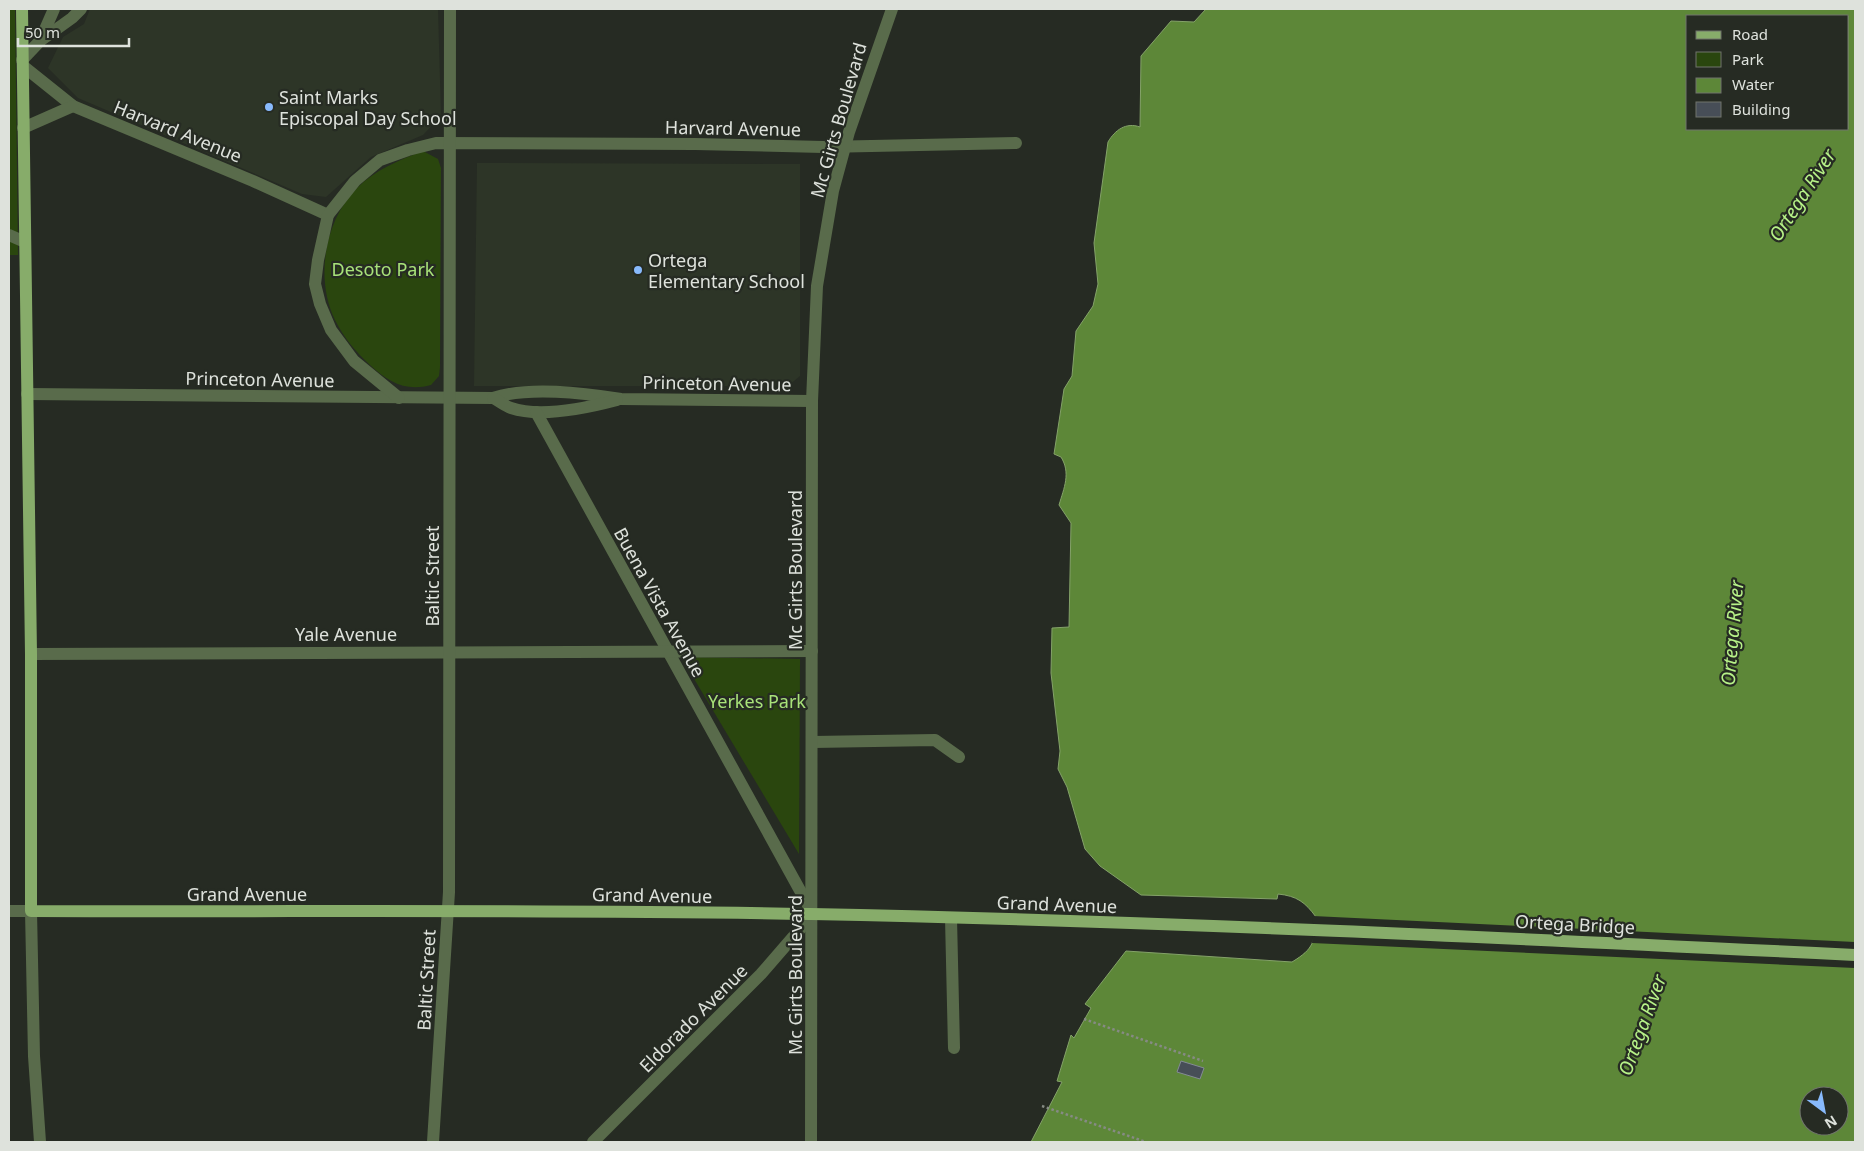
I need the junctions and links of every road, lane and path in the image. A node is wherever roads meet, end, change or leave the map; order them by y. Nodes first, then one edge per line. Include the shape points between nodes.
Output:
1 (22, 9) edge
2 (54, 9) edge
3 (81, 9) edge
4 (450, 9) edge
5 (892, 9) edge
6 (40, 41) junction
7 (23, 63) junction
8 (73, 106) junction
9 (24, 128) junction
10 (450, 143) junction
11 (1016, 143) dead end
12 (845, 146) junction
13 (328, 216) junction
14 (9, 235) edge
15 (25, 242) junction
16 (27, 394) junction
17 (448, 397) junction
18 (400, 398) junction
19 (493, 398) junction
20 (621, 399) junction
21 (812, 401) junction
22 (536, 412) junction
23 (449, 651) junction
24 (666, 651) junction
25 (812, 651) junction
26 (31, 654) junction
27 (813, 742) junction
28 (959, 756) dead end
29 (9, 911) edge
30 (31, 911) junction
31 (447, 912) junction
32 (813, 914) junction
33 (951, 918) junction
34 (1294, 928) joint
35 (1855, 955) edge
36 (1084, 1019) dead end
37 (954, 1048) dead end
38 (1202, 1061) dead end
39 (1042, 1106) dead end
40 (40, 1142) edge
41 (433, 1142) edge
42 (593, 1142) edge
43 (812, 1142) edge
44 (1146, 1142) edge

1 - 7 main road
2 - 6 street
3 - 6 street
4 - 10 street, Baltic Street
5 - 12 street, Mc Girts Boulevard
6 - 7 street
7 - 8 street, Harvard Avenue
7 - 9 main road
8 - 9 street
8 - 13 street, Harvard Avenue via 253,180
9 - 15 main road
10 - 12 street, Harvard Avenue
10 - 13 street, Harvard Avenue via 436,143 380,160 355,181
10 - 17 street, Baltic Street
11 - 12 street, Harvard Avenue
12 - 21 street, Mc Girts Boulevard via 817,286
13 - 18 street via 315,284 320,304 331,330 354,360
14 - 15 street
15 - 16 main road
16 - 18 street, Princeton Avenue
16 - 26 main road
17 - 18 street, Princeton Avenue
17 - 19 street, Princeton Avenue
17 - 23 street, Baltic Street
19 - 20 street, Princeton Avenue via 511,392 594,394
19 - 22 street, Princeton Avenue via 510,408
20 - 21 street, Princeton Avenue
20 - 22 street, Princeton Avenue via 588,408
21 - 25 street, Mc Girts Boulevard
22 - 24 street, Buena Vista Avenue
23 - 24 street, Yale Avenue
23 - 26 street, Yale Avenue
23 - 31 street, Baltic Street
24 - 25 street, Yale Avenue
24 - 32 street, Buena Vista Avenue
25 - 27 street, Mc Girts Boulevard
26 - 30 main road
27 - 28 street via 935,740
27 - 32 street, Mc Girts Boulevard
29 - 30 street, Grand Avenue
30 - 31 main road, Grand Avenue
30 - 40 street via 34,1056
31 - 32 main road, Grand Avenue
31 - 41 street, Baltic Street
32 - 33 main road, Grand Avenue
32 - 42 street, Eldorado Avenue via 761,974
32 - 43 street, Mc Girts Boulevard
33 - 34 main road, Grand Avenue
33 - 37 street
34 - 35 main road, Ortega Bridge
36 - 38 path
39 - 44 path

